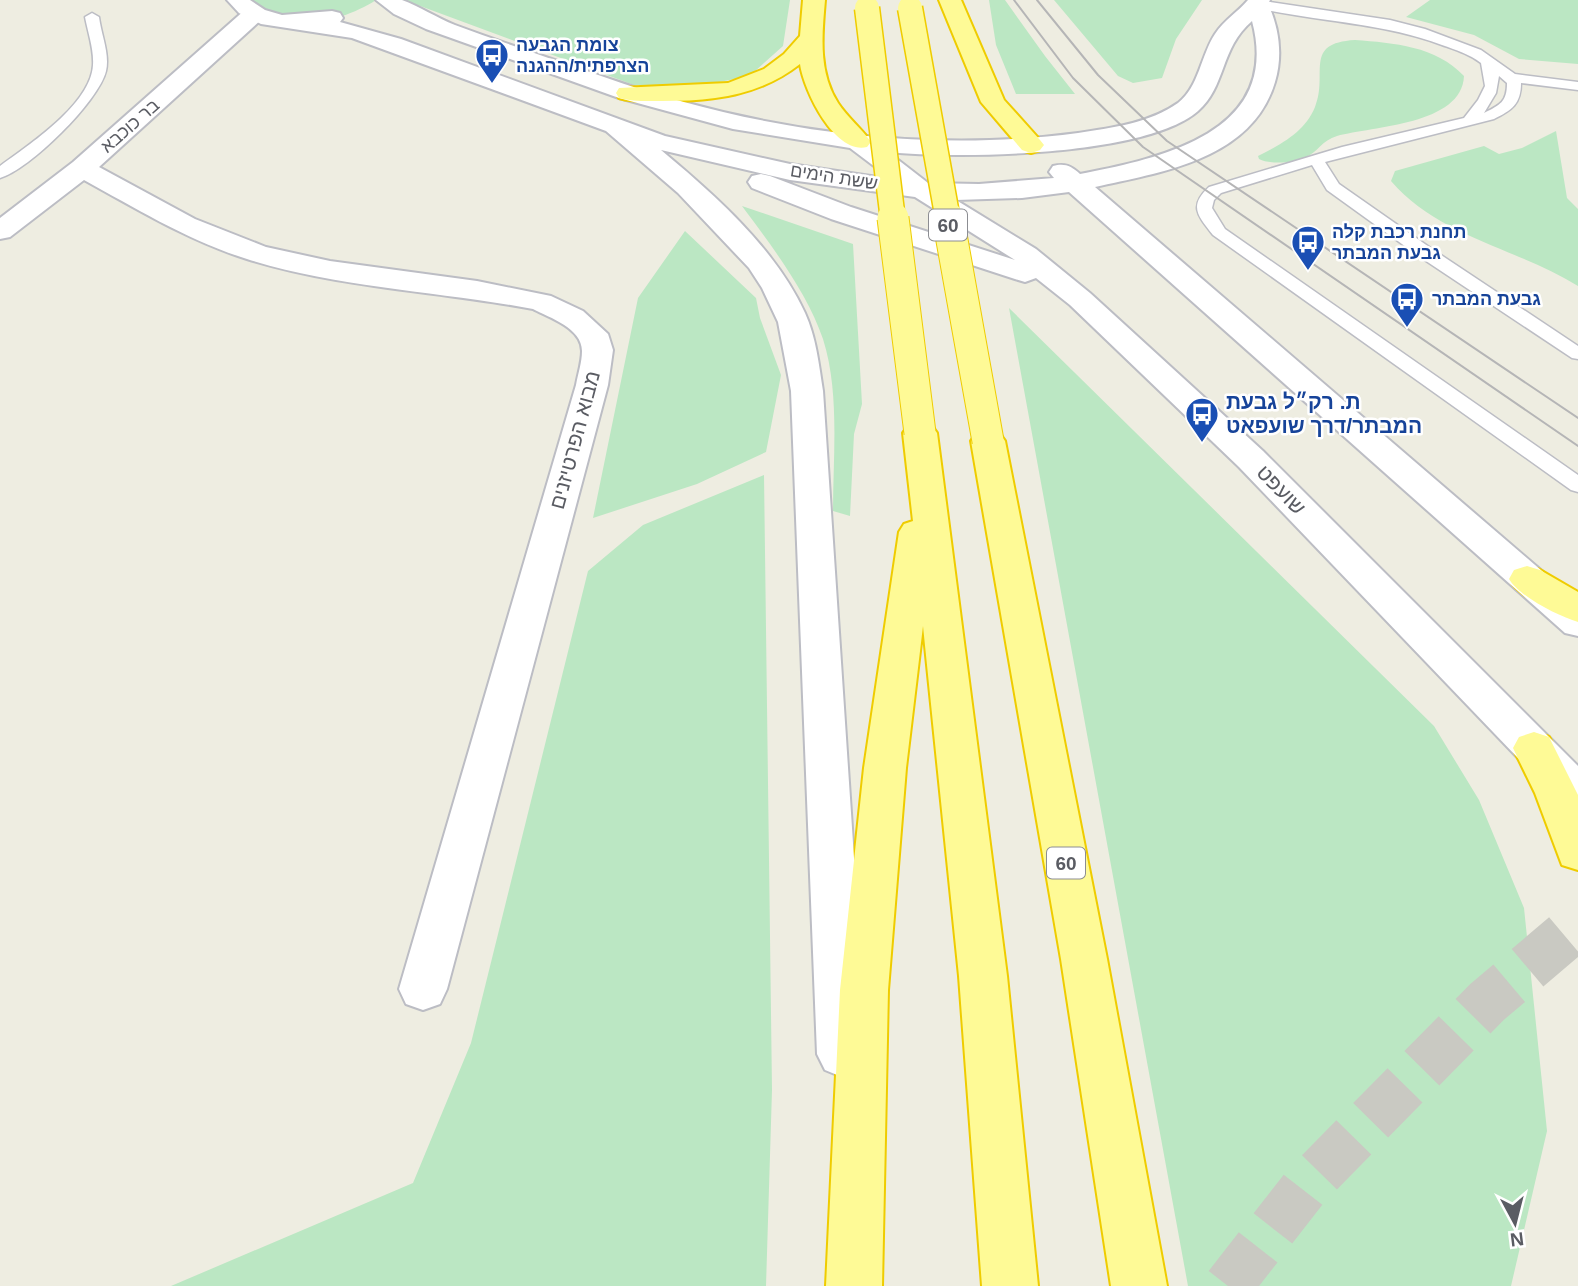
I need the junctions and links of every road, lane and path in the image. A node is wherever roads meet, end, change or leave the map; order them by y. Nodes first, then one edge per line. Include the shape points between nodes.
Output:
1 (814, 0) edge
2 (950, 0) edge
3 (373, 4) edge
4 (867, 4) edge
5 (909, 4) edge
6 (246, 7) edge
7 (1256, 9) edge
8 (92, 17) dead end
9 (309, 23) junction
10 (811, 37) junction
11 (1487, 61) junction
12 (1578, 71) edge
13 (1511, 78) junction
14 (1578, 86) edge
15 (621, 110) junction
16 (1469, 121) junction
17 (858, 142) junction
18 (1031, 145) junction
19 (685, 149) junction
20 (1317, 161) junction
21 (82, 168) junction
22 (0, 173) edge
23 (1074, 183) junction
24 (920, 189) junction
25 (0, 231) edge
26 (1080, 299) junction
27 (1578, 354) edge
28 (923, 453) junction
29 (1578, 485) edge
30 (1527, 579) junction
31 (1578, 608) edge
32 (1578, 623) edge
33 (1534, 748) junction
34 (1578, 793) edge
35 (1578, 852) edge
36 (423, 989) dead end
37 (854, 1283) edge
38 (1010, 1286) edge
39 (1139, 1286) edge

1 - 10 highway
2 - 18 highway via 993,102
3 - 9 street
3 - 15 street, ששת הימים via 451,29
4 - 28 highway, bridge
5 - 39 highway, 60, bridge
6 - 9 street via 278,21
6 - 21 street, בר כוכבא
7 - 11 lane via 1446,41
7 - 18 street, ששת הימים via 1225,35 1208,81 1182,112 1102,136
7 - 23 street, ששת הימים via 1268,56 1265,76 1249,114 1234,130 1186,155
8 - 22 lane via 100,68 85,98 44,142
9 - 15 street, ששת הימים via 357,32
10 - 15 highway via 778,73 749,86
10 - 17 highway via 812,66 823,102
11 - 12 lane
11 - 13 lane
11 - 16 lane via 1494,76 1490,93
13 - 14 lane
13 - 16 lane via 1515,93 1511,103
15 - 17 street, ששת הימים via 691,111
15 - 19 street, ששת הימים
15 - 37 street via 774,285 801,348 807,391
16 - 20 lane
17 - 18 street, ששת הימים via 948,148
17 - 24 street, שועפט
18 - 23 street
19 - 24 street, ששת הימים via 813,175
19 - 26 street via 794,196 984,259
20 - 27 lane via 1333,187
20 - 29 lane via 1215,190 1206,198 1205,213 1219,232
21 - 25 street, בר כוכבא
21 - 36 street, מבוא הפרטיזנים via 185,225 257,253 330,270 541,302 593,334 598,350 592,385
23 - 24 street, ששת הימים via 983,192
23 - 30 street
24 - 26 street, שועפט via 1026,255
26 - 33 street, שועפט via 1251,459
28 - 37 highway via 864,990
28 - 38 highway via 983,976
30 - 31 highway
30 - 32 street
33 - 34 street, שועפט
33 - 35 highway

